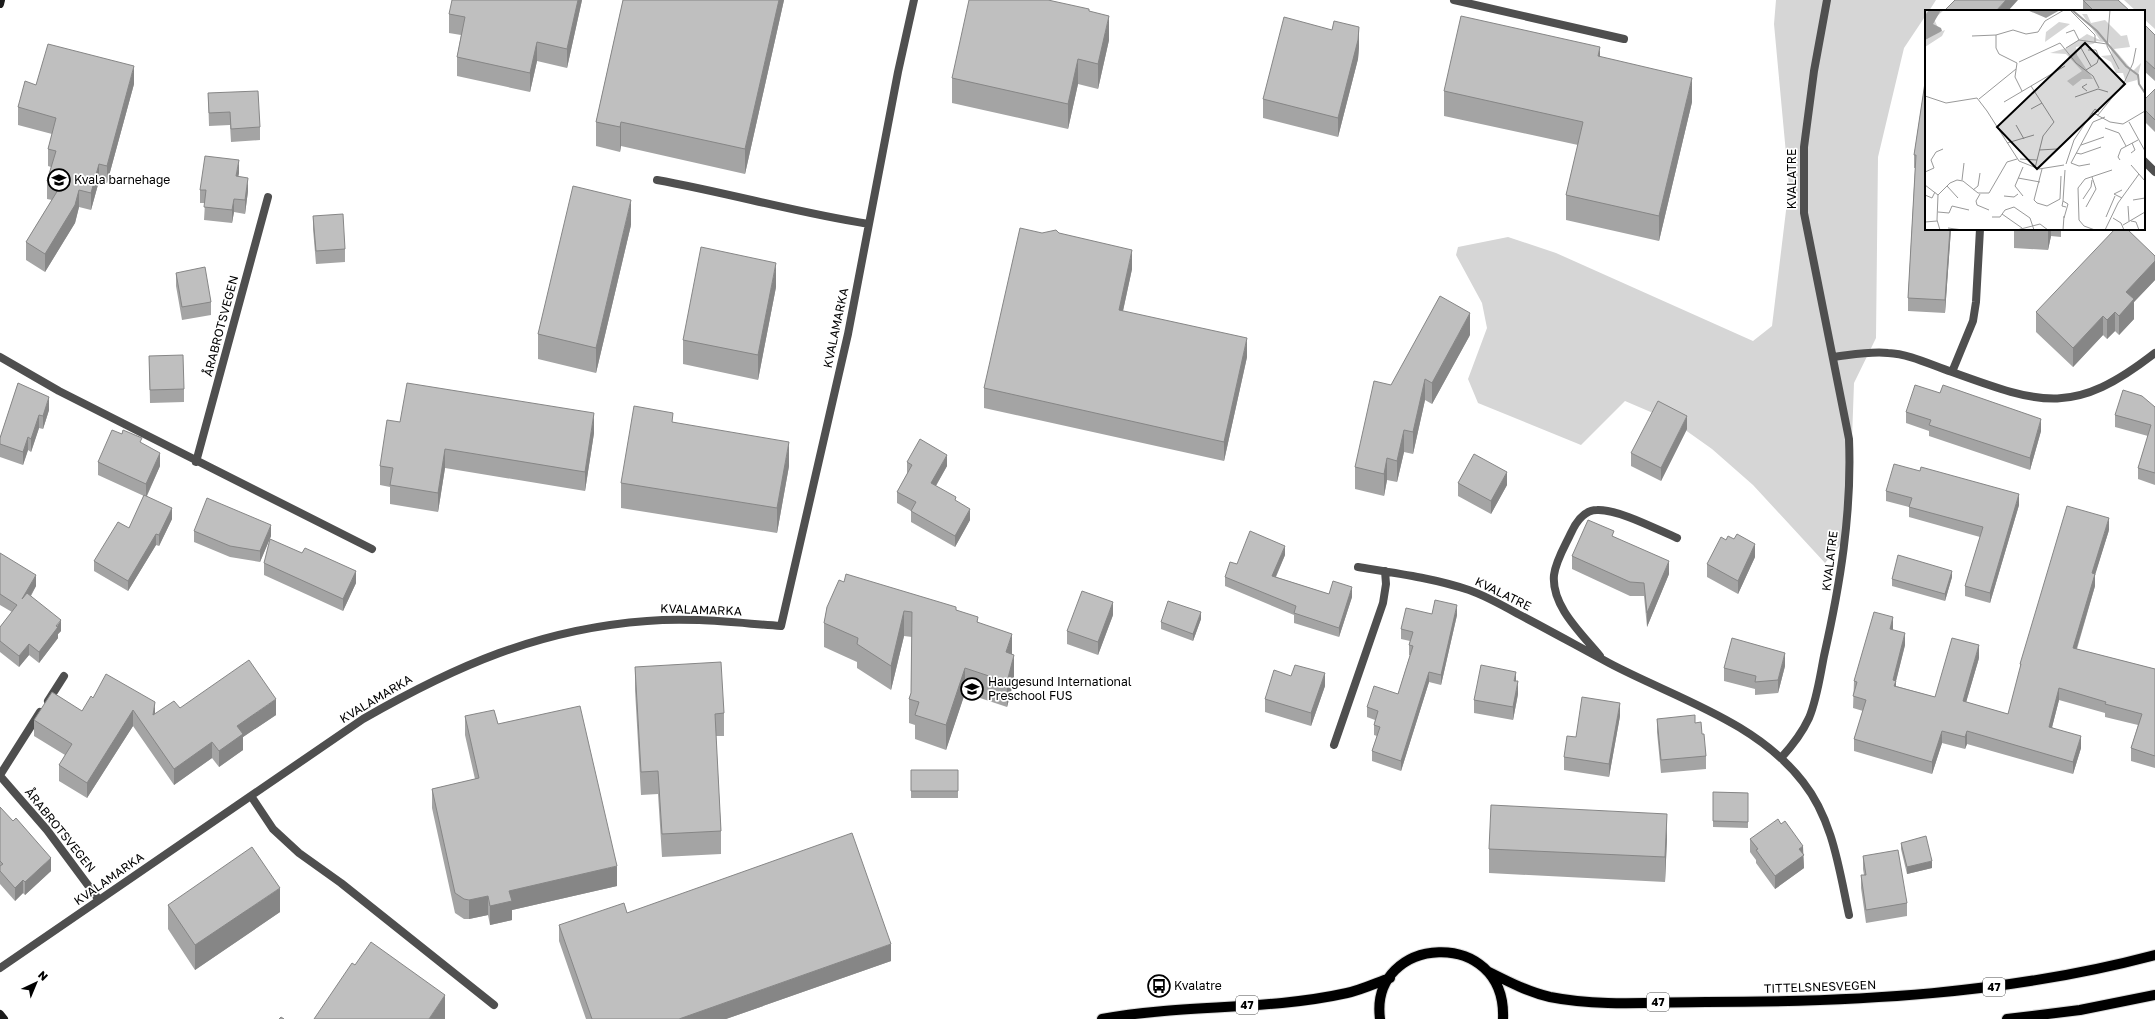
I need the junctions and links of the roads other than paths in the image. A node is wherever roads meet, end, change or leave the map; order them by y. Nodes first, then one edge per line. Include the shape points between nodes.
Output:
1 (1, 0) edge
2 (914, 0) edge
3 (1454, 0) edge
4 (1827, 0) edge
5 (0, 4) edge
6 (1624, 39) dead end
7 (2145, 162) edge
8 (2155, 172) edge
9 (657, 180) dead end
10 (268, 197) dead end
11 (869, 224) junction
12 (1980, 230) edge
13 (2155, 353) edge
14 (0, 357) edge
15 (1833, 358) junction
16 (1952, 372) junction
17 (196, 462) junction
18 (1677, 538) dead end
19 (372, 549) dead end
20 (1358, 567) dead end
21 (1385, 571) junction
22 (1603, 660) junction
23 (64, 676) dead end
24 (1334, 745) dead end
25 (1781, 758) junction
26 (0, 776) edge
27 (251, 796) junction
28 (99, 900) junction
29 (1849, 915) dead end
30 (2152, 956) edge
31 (0, 968) edge
32 (1487, 971) junction
33 (1390, 978) junction
34 (2155, 995) edge
35 (494, 1005) dead end
36 (0, 1014) edge
37 (4, 1019) edge
38 (1102, 1019) edge
39 (1380, 1019) edge
40 (1503, 1019) edge
41 (2006, 1019) edge

1 - 5 main road
2 - 11 street, KVALAMARKA
3 - 6 street
4 - 15 street, KVALATRE via 1804,147 1804,213
7 - 8 street
9 - 11 street via 825,217
10 - 17 street, ÅRABROTSVEGEN
11 - 27 street, KVALAMARKA via 848,334 781,626 714,620 648,621 593,627 540,639 476,661 418,688 363,719
12 - 16 street via 1976,302 1972,321
13 - 16 street via 2104,387 2066,399 2020,395
14 - 17 street via 59,391
15 - 16 street via 1888,352 1909,356
15 - 25 street, KVALATRE via 1848,440 1850,473 1838,596 1809,718 1795,743
17 - 19 street
18 - 22 street, KVALATRE via 1610,510 1595,510 1576,522 1559,557 1554,576 1555,591 1560,604
20 - 21 street, KVALATRE
21 - 22 street, KVALATRE via 1469,590
21 - 24 street via 1383,603
22 - 25 street, KVALATRE via 1720,717 1760,740
23 - 26 street, ÅRABROTSVEGEN
25 - 29 street, KVALATRE via 1814,797 1824,816
26 - 28 street, ÅRABROTSVEGEN via 47,830
27 - 28 street, KVALAMARKA
27 - 35 street via 274,829 299,853
28 - 31 street, KVALAMARKA
30 - 32 main road, TITTELSNESVEGEN / 47 via 2074,974 1957,992 1776,1002 1613,1002 1567,999 1527,990
32 - 33 main road, 47 via 1464,955 1437,951 1410,959
32 - 40 main road, 47 via 1501,995
33 - 38 main road, 47 via 1348,993 1313,999
33 - 39 main road, 47 via 1380,1003
34 - 41 main road via 2080,1010
36 - 37 main road

